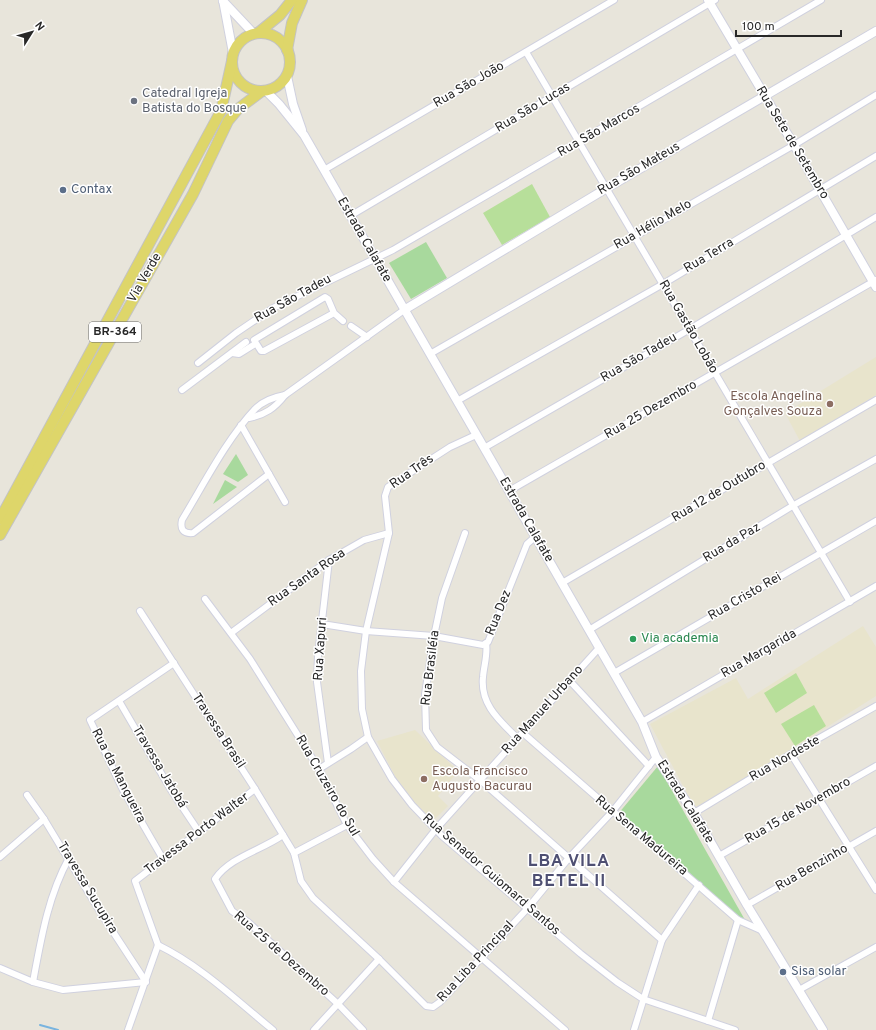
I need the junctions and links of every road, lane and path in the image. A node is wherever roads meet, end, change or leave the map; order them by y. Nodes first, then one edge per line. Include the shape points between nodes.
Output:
1 (223, 0) edge
2 (292, 0) edge
3 (302, 0) edge
4 (614, 0) edge
5 (821, 0) edge
6 (711, 1) edge
7 (876, 31) edge
8 (256, 34) junction
9 (737, 49) junction
10 (287, 50) junction
11 (526, 52) junction
12 (232, 57) junction
13 (287, 76) junction
14 (264, 91) junction
15 (553, 96) junction
16 (876, 96) edge
17 (765, 97) junction
18 (304, 135) junction
19 (580, 142) junction
20 (794, 145) junction
21 (876, 156) edge
22 (324, 170) junction
23 (607, 188) junction
24 (820, 190) junction
25 (350, 216) junction
26 (876, 217) edge
27 (846, 234) junction
28 (635, 236) junction
29 (375, 258) junction
30 (875, 283) edge
31 (663, 284) junction
32 (404, 310) junction
33 (334, 313) junction
34 (343, 321) dead end
35 (352, 326) dead end
36 (690, 329) junction
37 (367, 337) junction
38 (246, 342) dead end
39 (255, 344) junction
40 (232, 353) junction
41 (430, 354) junction
42 (198, 363) dead end
43 (716, 373) junction
44 (182, 390) dead end
45 (285, 395) junction
46 (876, 400) edge
47 (457, 401) junction
48 (249, 418) junction
49 (241, 425) junction
50 (476, 435) junction
51 (484, 448) junction
52 (876, 459) edge
53 (768, 462) junction
54 (269, 474) junction
55 (509, 491) junction
56 (13, 496) junction
57 (284, 502) dead end
58 (794, 505) junction
59 (0, 511) edge
60 (0, 519) edge
61 (876, 521) edge
62 (388, 533) junction
63 (465, 533) dead end
64 (0, 535) edge
65 (535, 537) junction
66 (822, 553) junction
67 (330, 560) junction
68 (562, 583) junction
69 (876, 586) edge
70 (205, 599) dead end
71 (850, 602) junction
72 (140, 611) dead end
73 (322, 624) junction
74 (366, 630) junction
75 (589, 630) junction
76 (231, 633) junction
77 (434, 636) junction
78 (486, 643) junction
79 (599, 648) junction
80 (174, 663) junction
81 (614, 673) junction
82 (569, 680) junction
83 (119, 701) junction
84 (876, 706) edge
85 (642, 722) junction
86 (523, 733) junction
87 (368, 737) junction
88 (518, 739) junction
89 (791, 754) junction
90 (656, 757) junction
91 (328, 763) junction
92 (649, 766) junction
93 (876, 766) edge
94 (318, 769) junction
95 (480, 780) junction
96 (255, 790) junction
97 (27, 795) dead end
98 (818, 800) junction
99 (612, 812) junction
100 (694, 813) junction
101 (44, 819) junction
102 (347, 825) junction
103 (436, 829) junction
104 (876, 831) edge
105 (199, 832) junction
106 (283, 835) junction
107 (848, 846) junction
108 (294, 853) junction
109 (719, 856) junction
110 (0, 857) edge
111 (69, 858) junction
112 (163, 859) junction
113 (568, 859) junction
114 (394, 882) junction
115 (699, 885) junction
116 (876, 888) edge
117 (748, 905) junction
118 (527, 908) junction
119 (738, 920) junction
120 (763, 931) junction
121 (662, 940) junction
122 (158, 945) junction
123 (876, 947) edge
124 (482, 956) junction
125 (379, 959) junction
126 (0, 968) edge
127 (33, 982) junction
128 (146, 982) junction
129 (799, 990) junction
130 (417, 998) joint
131 (643, 998) junction
132 (338, 1004) junction
133 (708, 1020) junction
134 (128, 1030) edge
135 (273, 1030) edge
136 (314, 1030) edge
137 (364, 1030) edge
138 (565, 1030) edge
139 (634, 1030) edge
140 (735, 1030) edge
141 (823, 1030) edge

1 - 8 street
1 - 12 street
2 - 8 main road, BR-364 via 280,15
3 - 10 main road via 292,23
4 - 11 street, Rua São João
5 - 9 street, Rua São Marcos
6 - 9 street, Rua Sete de Setembro
6 - 15 street, Rua São Lucas
7 - 17 street, Rua São Mateus
8 - 10 main road via 275,37
8 - 12 main road, BR-364 via 241,41
9 - 17 street, Rua Sete de Setembro
9 - 19 street, Rua São Marcos
10 - 13 main road via 290,67
11 - 15 street, Rua Gastão Lobão
11 - 22 street, Rua São João
12 - 14 main road via 235,75 244,86
12 - 56 main road, Via Verde / BR-364 via 221,111
13 - 14 main road, BR-364 via 282,83
13 - 18 street, Estrada Calafate
14 - 18 street, Estrada Calafate via 279,104
14 - 64 main road, Via Verde / BR-364 via 238,109 228,121 193,194
15 - 19 street, Rua Gastão Lobão
15 - 25 street, Rua São Lucas
16 - 20 street, Rua Hélio Melo
17 - 20 street, Rua Sete de Setembro
17 - 23 street, Rua São Mateus
18 - 22 street, Estrada Calafate
19 - 23 street, Rua Gastão Lobão
19 - 29 street, Rua São Marcos
20 - 24 street, Rua Sete de Setembro
20 - 28 street, Rua Hélio Melo
21 - 24 street, Rua Terra
22 - 25 street, Estrada Calafate
23 - 28 street, Rua Gastão Lobão
23 - 32 street, Rua São Mateus
24 - 27 street, Rua Sete de Setembro
24 - 31 street, Rua Terra
25 - 29 street, Estrada Calafate
26 - 27 street, Rua São Tadeu
27 - 30 street, Rua Sete de Setembro
27 - 36 street, Rua São Tadeu
28 - 31 street, Rua Gastão Lobão
28 - 41 street, Rua Hélio Melo
29 - 32 street, Estrada Calafate
29 - 42 street, Rua São Tadeu via 273,308
30 - 43 street, Rua 25 Dezembro
31 - 36 street, Rua Gastão Lobão
31 - 47 street, Rua Terra
32 - 37 street
32 - 41 street, Estrada Calafate
33 - 34 street
33 - 39 street via 264,351
33 - 39 street via 328,299 321,299 257,336
35 - 37 street
36 - 43 street, Rua Gastão Lobão
36 - 51 street, Rua São Tadeu
37 - 45 street
38 - 40 street
39 - 40 street via 239,354
40 - 44 street
41 - 47 street, Estrada Calafate
43 - 53 street, Rua Gastão Lobão
43 - 55 street, Rua 25 Dezembro
45 - 48 street via 272,410 261,416
45 - 48 street via 266,400
46 - 53 street, Rua 12 de Outubro
47 - 50 street, Estrada Calafate
48 - 49 street
49 - 54 street
49 - 54 street via 182,520 183,531 187,534 193,533
50 - 51 street, Estrada Calafate
50 - 62 street, Rua Três via 450,447 388,487 385,496
51 - 55 street, Estrada Calafate
52 - 58 street, Rua da Paz
53 - 58 street, Rua Gastão Lobão
53 - 68 street, Rua 12 de Outubro
54 - 57 street
55 - 65 street, Estrada Calafate
56 - 59 street, Via Verde
56 - 60 main road, Via Verde / BR-364
58 - 66 street, Rua Gastão Lobão
58 - 75 street, Rua da Paz
61 - 66 street, Rua Cristo Rei
62 - 67 street, Rua Santa Rosa via 364,540
62 - 74 street, Rua Senador Guiomard Santos
63 - 77 street, Rua Brasiléia via 442,598
65 - 68 street, Estrada Calafate
65 - 78 street, Rua Dez via 527,544
66 - 71 street, Rua Gastão Lobão
66 - 81 street, Rua Cristo Rei
67 - 73 street, Rua Xapuri
67 - 76 street, Rua Santa Rosa
68 - 75 street, Estrada Calafate
69 - 71 street, Rua Margarida
70 - 76 street, Rua Cruzeiro do Sul
71 - 85 street, Rua Margarida
72 - 80 street, Travessa Brasil
73 - 74 street, Rua Dez
73 - 91 street, Rua Xapuri via 317,682
74 - 77 street, Rua Dez
74 - 87 street, Rua Senador Guiomard Santos via 361,672 362,709
75 - 79 street, Estrada Calafate
76 - 94 street, Rua Cruzeiro do Sul
77 - 78 street, Rua Dez via 474,644
77 - 95 street, Rua Brasiléia via 425,694 426,730 437,747
78 - 88 street via 482,684 485,698 494,714
79 - 81 street, Estrada Calafate
79 - 82 street, Rua Manuel Urbano
80 - 83 street, Rua da Mangueira
80 - 96 street, Travessa Brasil
81 - 85 street, Estrada Calafate
82 - 86 street, Rua Manuel Urbano
82 - 92 street
83 - 105 street, Travessa Jatobá via 171,790
83 - 112 street, Rua da Mangueira via 90,720 123,790
84 - 89 street, Rua Nordeste
85 - 90 street, Estrada Calafate
86 - 88 street, Rua Manuel Urbano
86 - 99 street, Rua Sena Madureira
87 - 91 street
87 - 103 street, Rua Senador Guiomard Santos via 400,791
88 - 95 street, Rua Manuel Urbano
89 - 98 street
89 - 100 street, Rua Nordeste
90 - 92 street, Rua Liba Principal
90 - 100 street, Estrada Calafate
91 - 94 street
92 - 99 street, Rua Liba Principal
93 - 98 street, Rua 15 de Novembro
94 - 102 street, Rua Cruzeiro do Sul
95 - 103 street, Rua Manuel Urbano
95 - 113 street, Rua Brasiléia
96 - 105 street, Travessa Porto Walter
96 - 106 street, Travessa Brasil
97 - 101 street, Travessa Sucupira
98 - 107 street
98 - 109 street, Rua 15 de Novembro
99 - 113 street, Rua Liba Principal
99 - 115 street, Rua Sena Madureira
100 - 109 street, Estrada Calafate
101 - 110 street
101 - 111 street, Travessa Sucupira
102 - 108 street
102 - 114 street, Rua Cruzeiro do Sul
103 - 114 street, Rua Manuel Urbano
103 - 118 street, Rua Senador Guiomard Santos
104 - 107 street, Rua Benzinho
105 - 112 street, Travessa Porto Walter
106 - 108 street, Travessa Brasil
106 - 132 street, Rua 25 de Dezembro via 225,867 215,879 232,911 248,922
107 - 116 street
107 - 117 street, Rua Benzinho
108 - 125 street, Travessa Brasil via 301,881 313,898
109 - 117 street, Estrada Calafate
111 - 127 street via 58,878 49,906
111 - 128 street, Travessa Sucupira via 102,915
112 - 122 street, Travessa Porto Walter via 136,881
113 - 118 street, Rua Liba Principal
113 - 121 street, Rua Brasiléia
114 - 124 street, Rua Cruzeiro do Sul
115 - 119 street, Rua Sena Madureira
115 - 121 street
117 - 120 street, Estrada Calafate
118 - 124 street, Rua Liba Principal
118 - 131 street, Rua Senador Guiomard Santos via 599,968
119 - 120 street, Rua Sena Madureira
119 - 133 street
120 - 129 street, Estrada Calafate
121 - 131 street
122 - 128 street
122 - 135 street via 197,968
123 - 129 street
124 - 130 street, Rua Liba Principal via 434,1007 426,1006
124 - 138 street, Rua Cruzeiro do Sul
125 - 130 street, Travessa Brasil
125 - 132 street
126 - 127 street
127 - 128 street via 63,990
128 - 134 street
129 - 141 street, Estrada Calafate
131 - 133 street, Rua Senador Guiomard Santos
131 - 139 street
132 - 136 street
132 - 137 street, Rua 25 de Dezembro
133 - 140 street, Rua Senador Guiomard Santos

